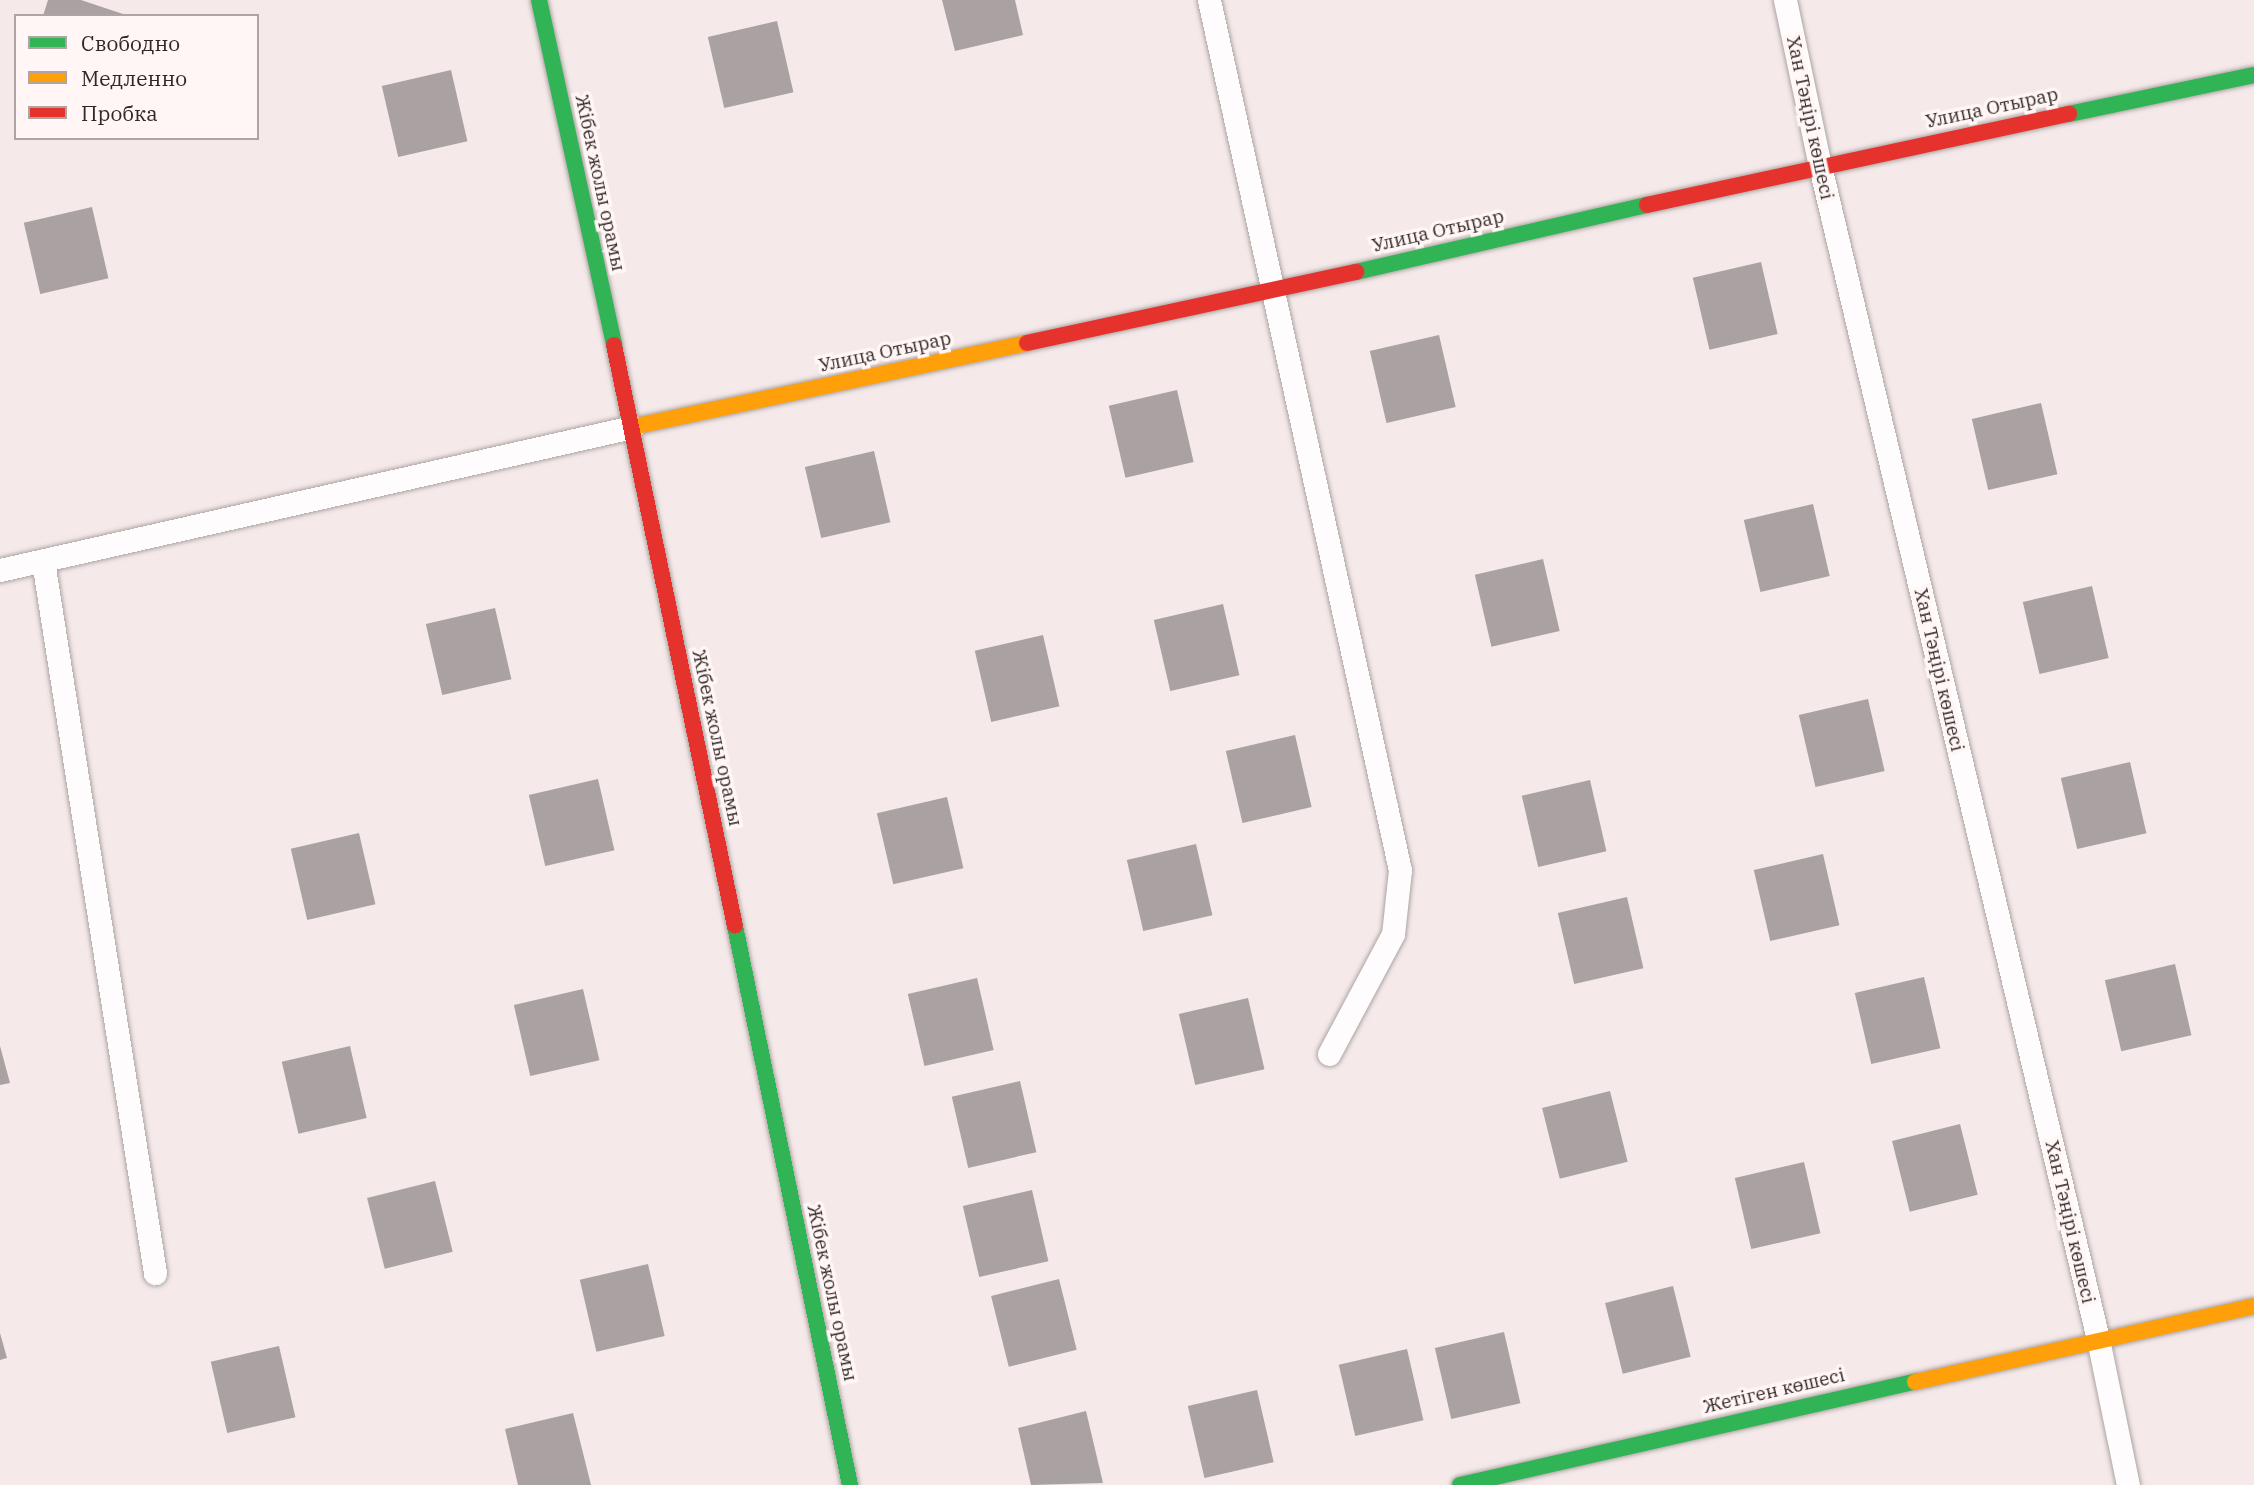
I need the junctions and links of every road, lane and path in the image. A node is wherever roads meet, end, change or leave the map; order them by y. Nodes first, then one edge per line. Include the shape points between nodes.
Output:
1 (539, 0) edge
2 (1209, 0) edge
3 (1785, 0) edge
4 (2254, 75) edge
5 (1820, 166) junction
6 (1271, 291) junction
7 (632, 428) junction
8 (43, 561) junction
9 (0, 570) edge
10 (1329, 1054) dead end
11 (155, 1273) dead end
12 (2254, 1306) edge
13 (2098, 1339) junction
14 (850, 1485) edge
15 (1460, 1485) edge
16 (2128, 1485) edge

1 - 7 street, Жібек жолы орамы
2 - 6 lane
3 - 5 lane, Хан Тәңірі көшесі
4 - 5 street, Улица Отырар
5 - 6 street, Улица Отырар
5 - 13 lane, Хан Тәңірі көшесі
6 - 7 street, Улица Отырар
6 - 10 lane via 1400,870 1393,934
7 - 8 lane
7 - 14 street, Жібек жолы орамы
8 - 9 lane
8 - 11 lane
12 - 13 street, Жетіген көшесі
13 - 15 street, Жетіген көшесі
13 - 16 lane, Хан Тәңірі көшесі

